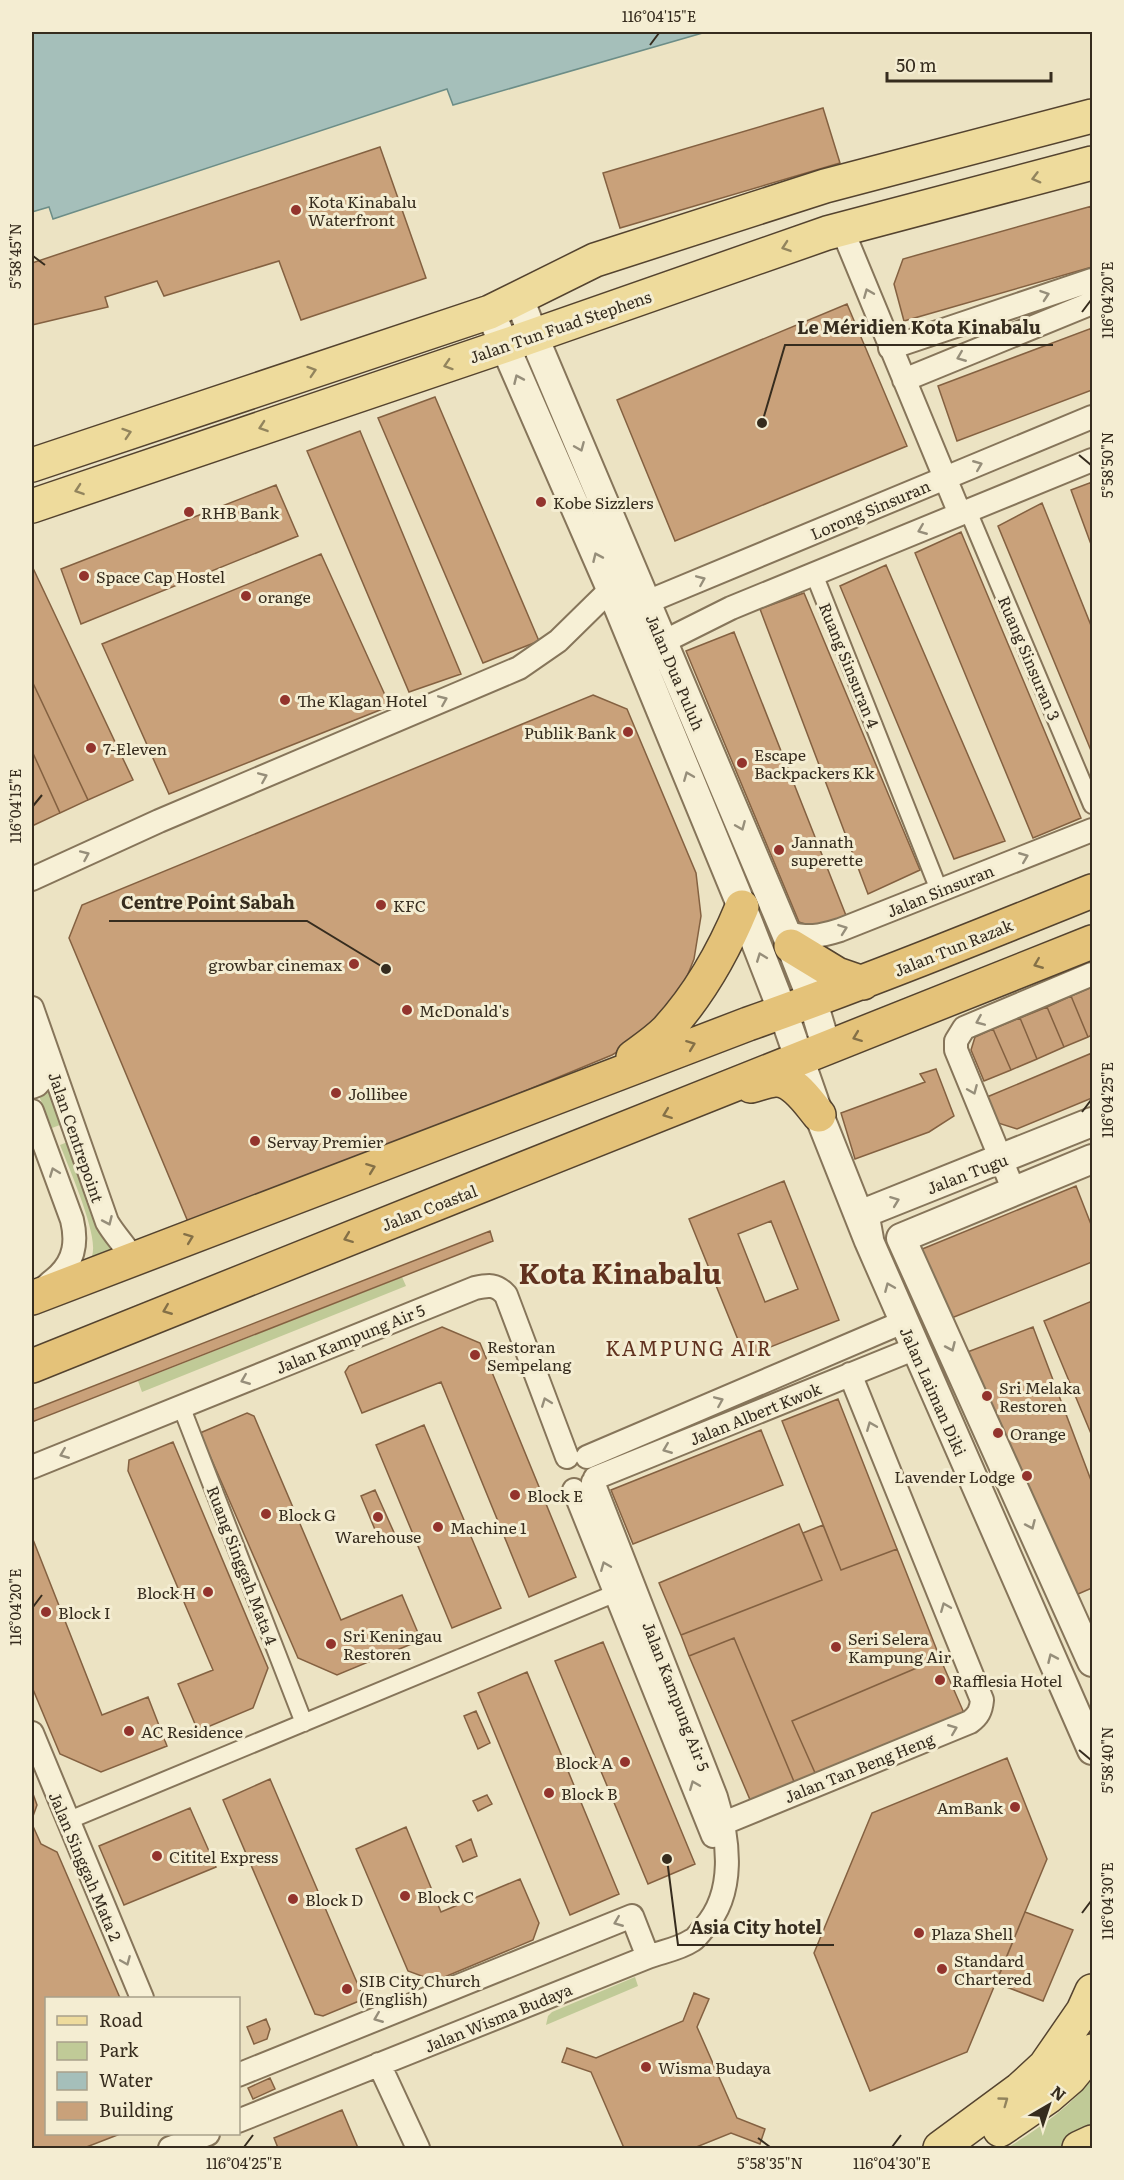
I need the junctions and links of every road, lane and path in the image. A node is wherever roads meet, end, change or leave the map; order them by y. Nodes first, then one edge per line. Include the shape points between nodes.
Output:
1 (1092, 116) edge
2 (1092, 126) edge
3 (1092, 164) edge
4 (842, 229) junction
5 (1092, 280) edge
6 (1092, 303) edge
7 (504, 305) junction
8 (518, 341) junction
9 (891, 348) junction
10 (904, 380) junction
11 (564, 408) junction
12 (1092, 417) edge
13 (536, 419) junction
14 (1092, 460) edge
15 (32, 465) edge
16 (945, 478) junction
17 (32, 506) edge
18 (964, 513) junction
19 (814, 574) junction
20 (611, 589) junction
21 (647, 602) junction
22 (663, 642) junction
23 (1092, 805) edge
24 (1092, 830) edge
25 (32, 879) edge
26 (939, 890) junction
27 (1092, 891) edge
28 (742, 907) junction
29 (788, 940) junction
30 (1092, 942) edge
31 (1092, 974) edge
32 (863, 983) junction
33 (797, 1006) junction
34 (32, 1009) edge
35 (813, 1055) junction
36 (32, 1086) edge
37 (562, 1094) junction
38 (698, 1101) junction
39 (32, 1111) edge
40 (819, 1115) junction
41 (1092, 1122) edge
42 (1001, 1159) junction
43 (1091, 1164) edge
44 (1014, 1191) junction
45 (869, 1241) junction
46 (908, 1256) joint
47 (132, 1259) junction
48 (34, 1297) edge
49 (903, 1322) junction
50 (916, 1348) junction
51 (32, 1366) edge
52 (850, 1374) junction
53 (181, 1406) junction
54 (577, 1457) junction
55 (32, 1467) edge
56 (587, 1484) junction
57 (616, 1593) junction
58 (1092, 1662) edge
59 (304, 1723) junction
60 (32, 1733) edge
61 (1092, 1750) edge
62 (67, 1821) junction
63 (724, 1823) junction
64 (725, 1881) junction
65 (648, 1957) junction
66 (1092, 1991) edge
67 (142, 1997) edge
68 (1092, 2051) edge
69 (379, 2064) junction
70 (240, 2074) edge
71 (240, 2120) edge
72 (202, 2135) edge
73 (1092, 2142) edge
74 (170, 2148) edge
75 (418, 2148) edge
76 (940, 2148) edge
77 (970, 2148) edge
78 (1079, 2148) edge

1 - 7 main road via 825,186 595,260
2 - 7 main road via 831,197
3 -> 4 main road, Jalan Tun Fuad Stephens
4 -> 8 main road, Jalan Tun Fuad Stephens
9 -> 4 street
9 -> 5 street
6 -> 10 street
7 - 8 street, Jalan Dua Puluh
15 -> 7 main road
8 - 11 street, Jalan Dua Puluh
13 -> 8 street, Jalan Dua Puluh
8 -> 17 main road, Jalan Tun Fuad Stephens
9 - 10 street
10 - 16 street
11 - 13 street
11 -> 21 street, Jalan Dua Puluh
16 -> 12 street, Lorong Sinsuran
20 -> 13 street, Jalan Dua Puluh
14 - 18 street
16 - 18 street
21 -> 16 street, Lorong Sinsuran
18 -> 19 street
18 - 23 street, Ruang Sinsuran 3
19 - 22 street via 731,608
19 - 26 street, Ruang Sinsuran 4
25 -> 20 street via 519,668 558,641
28 -> 20 street, Jalan Dua Puluh
21 - 22 street, Jalan Dua Puluh
22 -> 29 street, Jalan Dua Puluh
26 -> 24 street, Jalan Sinsuran
29 -> 26 street, Jalan Sinsuran via 820,937
27 - 32 highway, Jalan Tun Razak
33 -> 28 street, Jalan Dua Puluh
28 - 37 highway via 709,975 665,1032 631,1059
29 - 32 highway via 837,974
29 - 33 street, Jalan Dua Puluh
30 -> 35 highway
31 -> 42 street via 964,1028 958,1035 956,1050
32 - 33 highway, Jalan Tun Razak
33 - 35 street, Jalan Dua Puluh
37 -> 33 highway
34 - 36 street via 33,1036 44,1077
34 -> 47 street, Jalan Centrepoint via 107,1222
35 - 38 highway, Jalan Coastal
35 - 40 street, Jalan Laiman Diki
47 -> 37 highway
38 - 40 highway via 774,1080 800,1093
38 -> 51 highway, Jalan Coastal
48 -> 39 street, Jalan Centrepoint via 67,1266 73,1255 75,1231
40 - 45 street, Jalan Laiman Diki
41 - 42 street, Jalan Tugu
42 - 44 street
45 -> 42 street, Jalan Tugu via 865,1217 872,1210
43 - 44 street, Jalan Tugu
44 - 46 street, Jalan Tugu via 901,1238
49 -> 45 street, Jalan Laiman Diki
46 -> 58 street, Jalan Laiman Diki
47 - 48 highway
49 - 50 street, Jalan Laiman Diki
54 -> 49 street, Jalan Albert Kwok
50 - 52 street, Jalan Albert Kwok
61 -> 50 street, Jalan Laiman Diki
52 -> 56 street, Jalan Albert Kwok
63 -> 52 street, Jalan Tan Beng Heng via 970,1722 980,1712 982,1700
54 -> 53 street, Jalan Kampung Air 5 via 506,1295 490,1284
53 -> 55 street, Jalan Kampung Air 5
53 - 59 street, Ruang Singgah Mata 4
54 - 56 street via 595,1466
54 - 56 street via 561,1465 560,1476 565,1485
57 -> 56 street
56 - 63 street, Jalan Kampung Air 5
57 - 59 street
64 -> 57 street via 711,1828
59 - 62 street
60 - 62 street, Jalan Singgah Mata 2
62 -> 67 street, Jalan Singgah Mata 2
63 - 64 street, Jalan Kampung Air 5
64 - 65 street, Jalan Wisma Budaya via 719,1908 692,1941
65 - 69 street, Jalan Wisma Budaya
65 -> 70 street via 632,1916
76 -> 66 main road via 1045,2066
68 - 77 main road via 1048,2097
69 - 71 street, Jalan Wisma Budaya
69 - 75 street
72 - 74 street
73 - 78 main road

